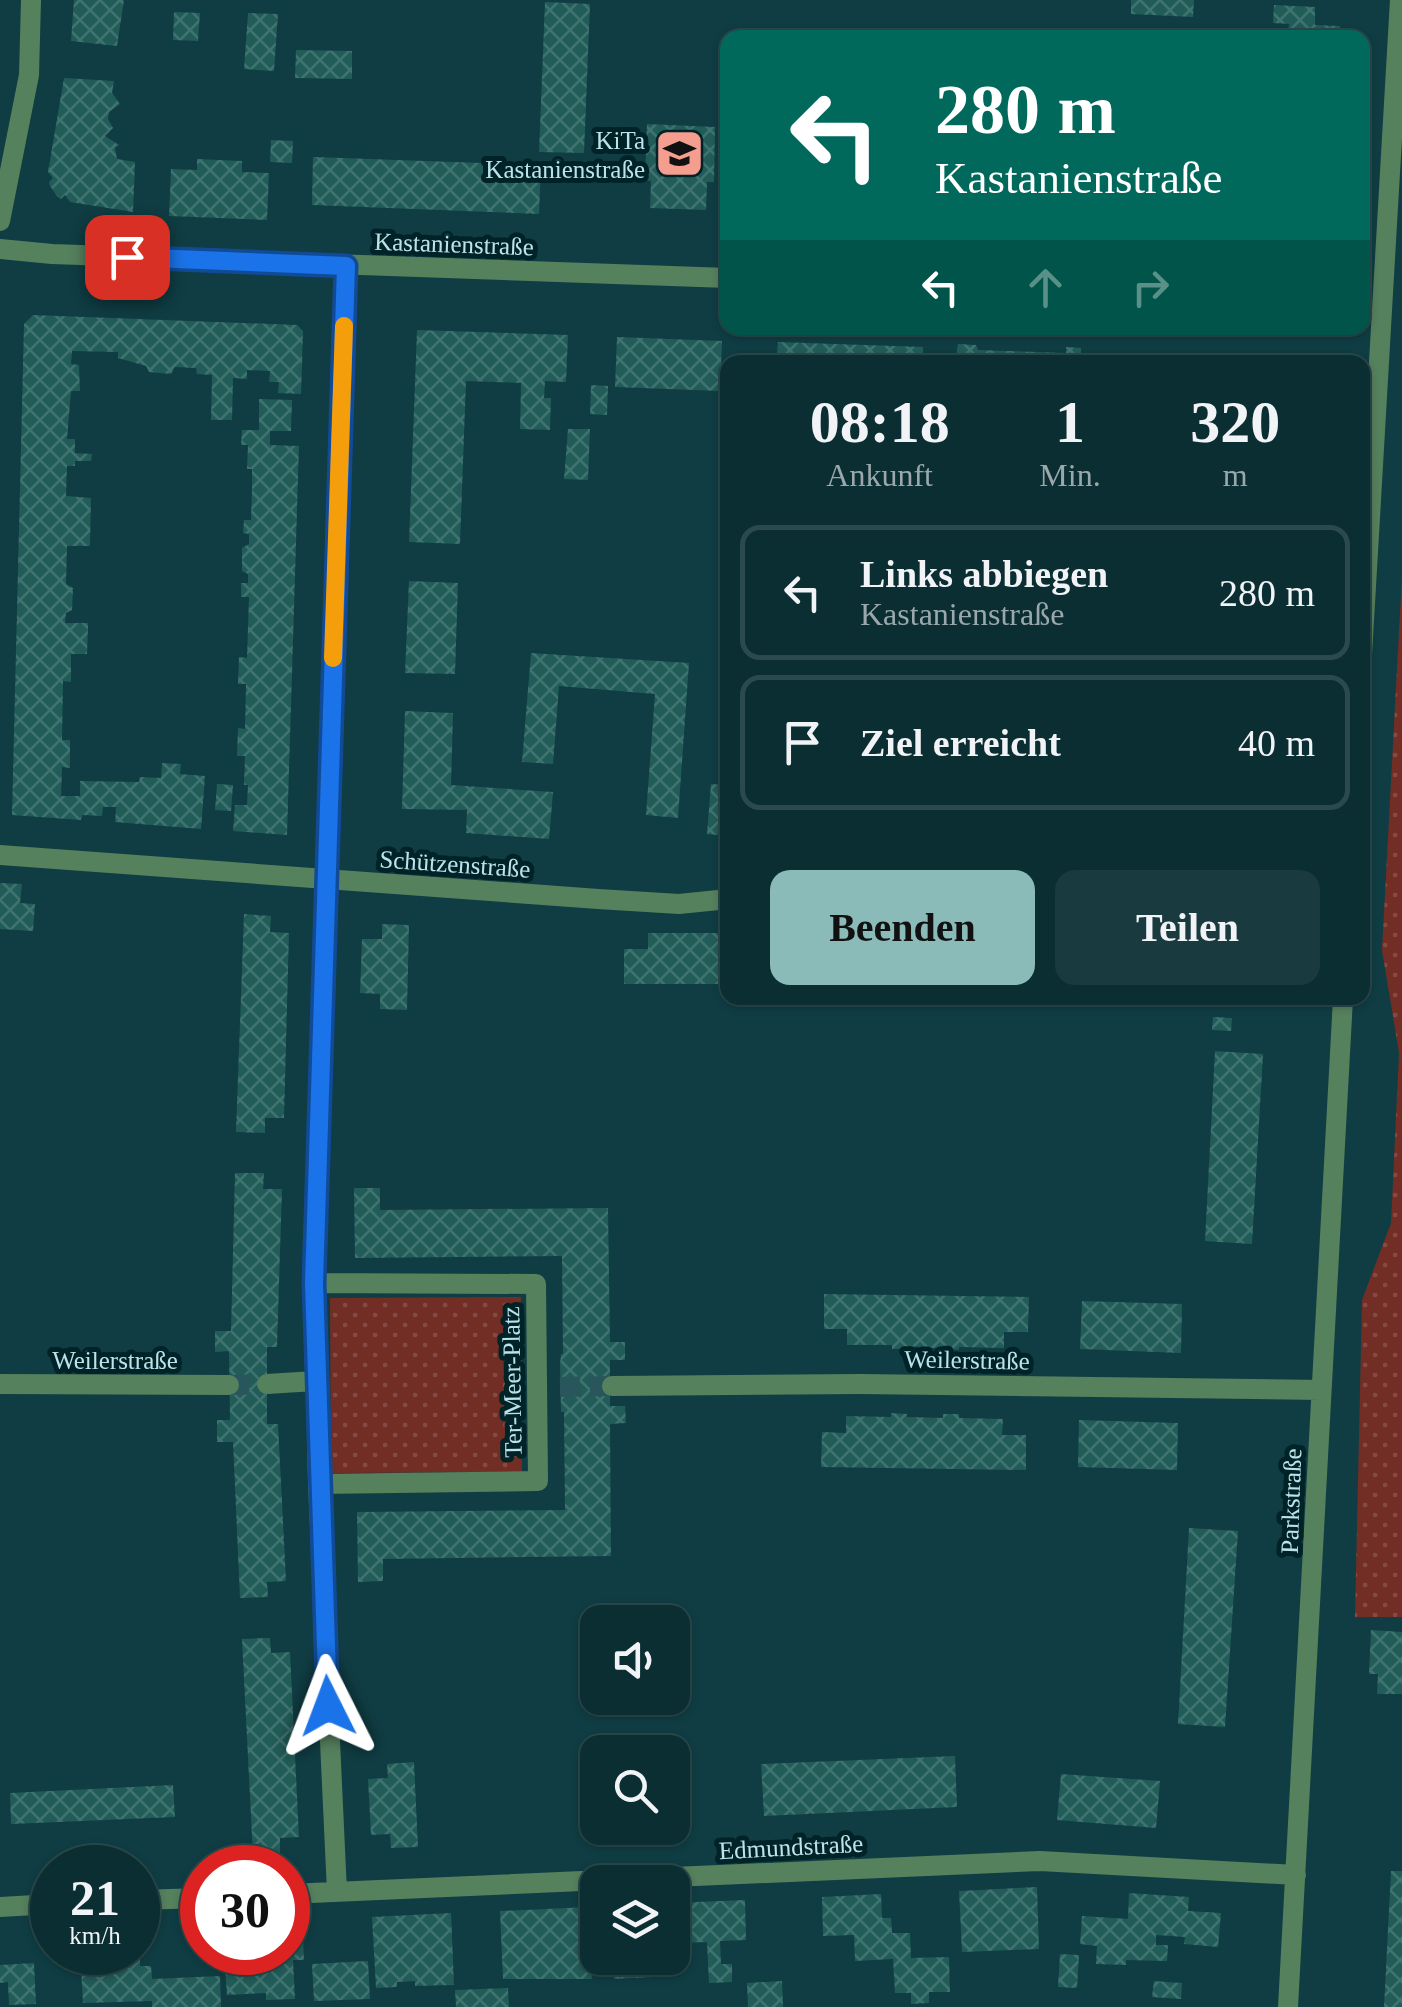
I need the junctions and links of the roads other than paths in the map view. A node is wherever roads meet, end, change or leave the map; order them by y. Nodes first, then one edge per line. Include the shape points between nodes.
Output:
1 (31, 0) edge
2 (1400, 0) edge
3 (0, 221) edge
4 (0, 248) edge
5 (346, 266) junction
6 (720, 278) edge
7 (1372, 302) edge
8 (1370, 373) edge
9 (0, 855) edge
10 (326, 880) junction
11 (720, 900) edge
12 (1343, 1005) edge
13 (314, 1283) junction
14 (315, 1381) junction
15 (0, 1384) edge
16 (267, 1384) tunnel mouth
17 (229, 1385) tunnel mouth
18 (612, 1386) tunnel mouth
19 (560, 1387) tunnel mouth
20 (538, 1388) junction
21 (1321, 1390) junction
22 (318, 1484) junction
23 (1296, 1875) junction
24 (337, 1892) junction
25 (310, 1893) edge
26 (30, 1905) edge
27 (0, 1906) edge
28 (1288, 2007) edge

1 - 3 street via 29,75
2 - 7 street
4 - 5 street, Kastanienstraße
5 - 6 street, Kastanienstraße
5 - 10 street
7 - 8 street
9 - 10 street, Schützenstraße
10 - 11 street, Schützenstraße via 679,904
10 - 13 street
12 - 21 street, Parkstraße
13 - 14 street
13 - 20 street, Ter-Meer-Platz via 536,1284
14 - 16 street
14 - 22 street
15 - 17 street, Weilerstraße
18 - 21 street, Weilerstraße
19 - 20 street
20 - 22 street, Ter-Meer-Platz via 538,1481
21 - 23 street, Parkstraße
22 - 24 street
23 - 24 street, Edmundstraße via 1040,1861
23 - 28 street, Parkstraße
24 - 25 street, Edmundstraße
26 - 27 street

